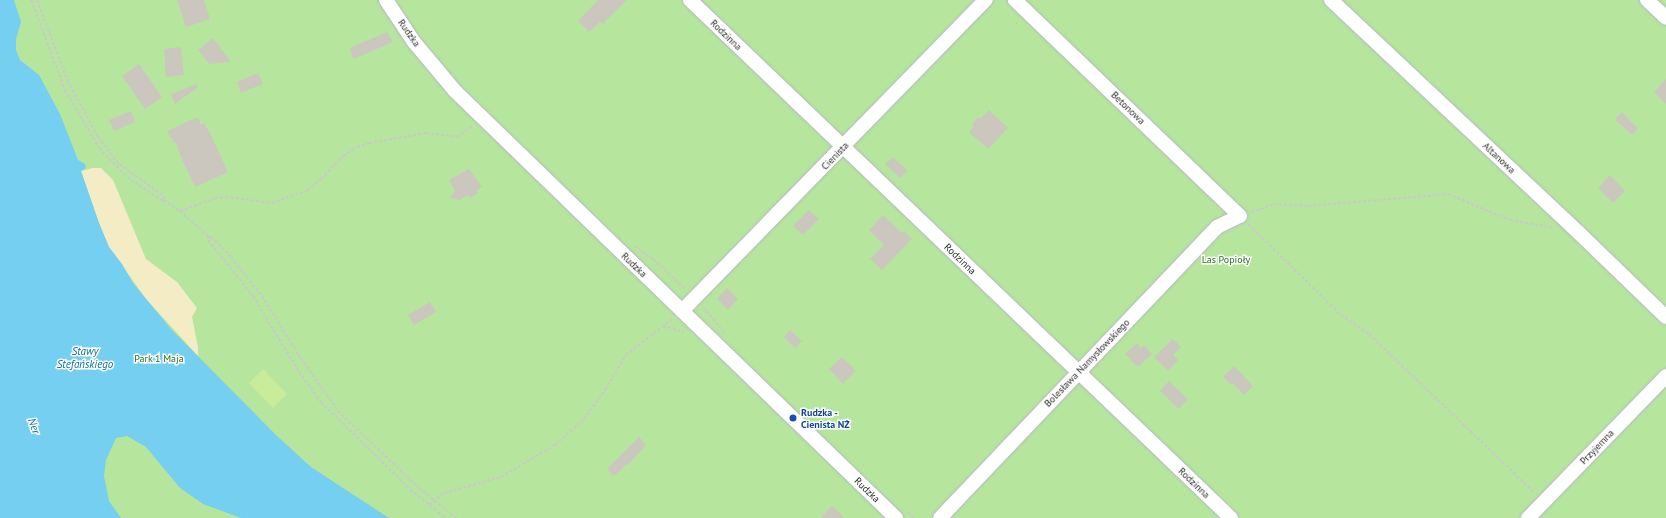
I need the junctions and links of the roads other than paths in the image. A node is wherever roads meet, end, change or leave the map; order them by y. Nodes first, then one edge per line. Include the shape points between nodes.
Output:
1 (386, 0) edge
2 (690, 0) edge
3 (986, 0) edge
4 (1015, 0) edge
5 (1331, 0) edge
6 (1647, 0) edge
7 (1666, 18) edge
8 (843, 148) junction
9 (1240, 216) joint
10 (682, 311) junction
11 (1666, 317) edge
12 (1078, 371) junction
13 (1666, 376) edge
14 (1539, 512) edge
15 (896, 518) edge
16 (940, 518) edge
17 (1231, 518) edge

1 - 10 street, Rudzka via 427,59 481,116
2 - 8 street, Rodzinna
3 - 8 street, Cienista
4 - 9 street, Betonowa
5 - 11 street, Altanowa
6 - 7 street
8 - 10 street, Cienista
8 - 12 street, Rodzinna
9 - 12 street, Bolesława Namysłowskiego via 1217,227
10 - 15 street, Rudzka
12 - 16 street, Bolesława Namysłowskiego
12 - 17 street, Rodzinna
13 - 14 street, Przyjemna

